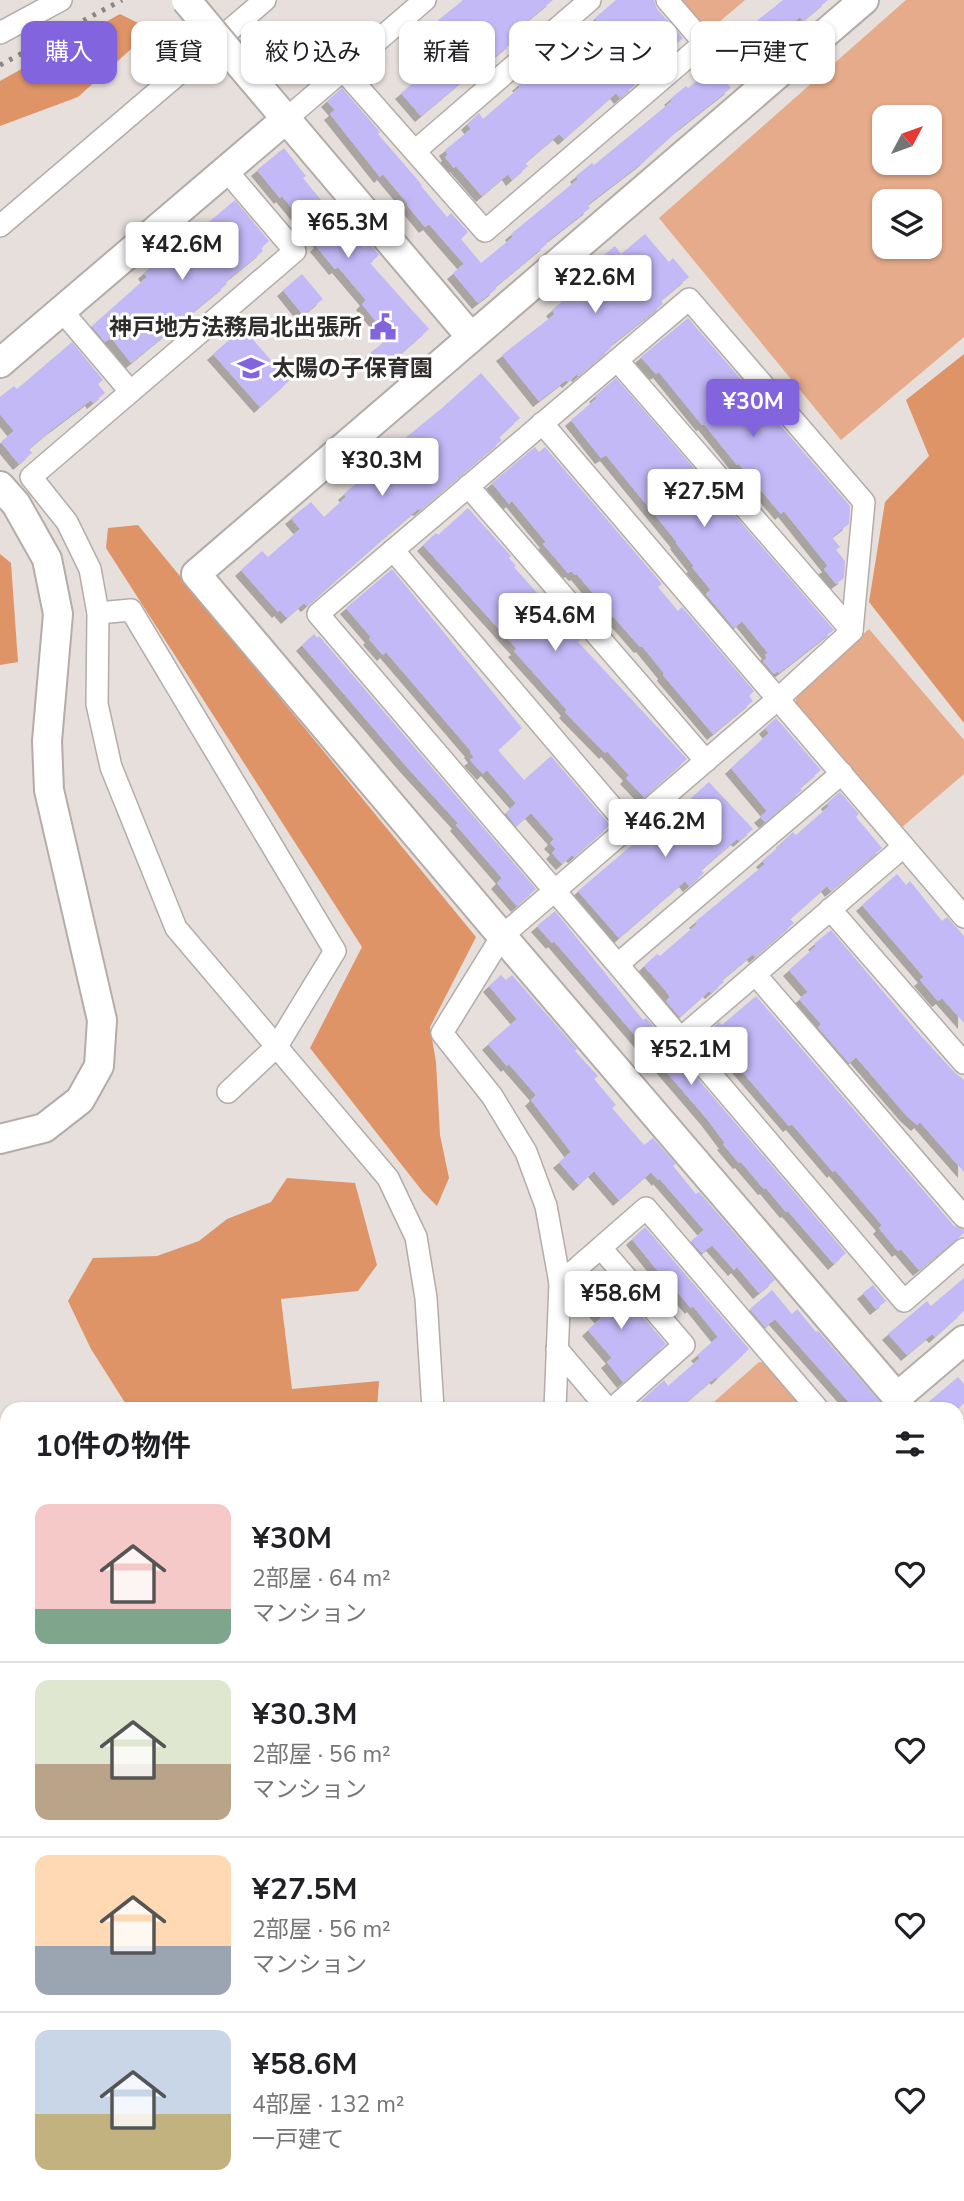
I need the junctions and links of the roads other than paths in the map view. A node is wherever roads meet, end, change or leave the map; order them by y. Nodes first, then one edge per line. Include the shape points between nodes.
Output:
1 (61, 0) edge
2 (186, 0) edge
3 (265, 0) edge
4 (425, 0) edge
5 (590, 0) edge
6 (667, 0) edge
7 (864, 0) edge
8 (0, 33) edge
9 (385, 34) edge
10 (327, 84) edge
11 (355, 84) edge
12 (286, 119) junction
13 (415, 151) junction
14 (226, 170) junction
15 (0, 226) edge
16 (62, 311) junction
17 (471, 337) junction
18 (617, 360) junction
19 (0, 363) edge
20 (130, 391) junction
21 (542, 423) junction
22 (468, 486) junction
23 (1, 488) edge
24 (393, 550) junction
25 (98, 613) junction
26 (852, 631) junction
27 (779, 698) junction
28 (706, 761) junction
29 (842, 773) junction
30 (629, 827) junction
31 (903, 846) junction
32 (555, 891) junction
33 (830, 909) junction
34 (964, 917) edge
35 (502, 936) junction
36 (618, 964) junction
37 (755, 974) junction
38 (681, 1038) junction
39 (277, 1046) junction
40 (964, 1063) edge
41 (228, 1092) dead end
42 (0, 1139) edge
43 (964, 1217) edge
44 (601, 1248) junction
45 (964, 1249) edge
46 (560, 1283) junction
47 (964, 1340) edge
48 (557, 1349) junction
49 (433, 1402) edge
50 (555, 1402) edge
51 (604, 1402) edge
52 (618, 1402) edge
53 (812, 1402) edge

1 - 8 street
2 - 12 street, bridge
3 - 15 street
4 - 9 street
5 - 13 street
6 - 13 street via 704,43 485,230
7 - 17 street
10 - 12 street
11 - 13 street
12 - 14 street
12 - 17 street
14 - 16 street
14 - 20 street via 295,251
16 - 19 street
16 - 20 street
17 - 35 street via 196,574
18 - 21 street
18 - 26 street
18 - 26 street via 689,299 864,502
20 - 25 street via 31,477 66,522 90,569
21 - 22 street
21 - 27 street
22 - 24 street
22 - 28 street
23 - 42 street via 16,504 47,559 58,614 47,741 49,790 102,1020 99,1066 80,1100 44,1128
24 - 30 street
24 - 32 street via 318,614
25 - 39 street via 97,704 111,767 176,928
25 - 39 street via 131,610 335,951
26 - 27 street
27 - 28 street
27 - 29 street
28 - 30 street
29 - 31 street
29 - 36 street
30 - 32 street
31 - 33 street
31 - 34 street
32 - 35 street
32 - 36 street
33 - 37 street
33 - 40 street
35 - 46 street via 442,1033 492,1096 526,1152 546,1206
35 - 47 street via 897,1397
36 - 38 street
37 - 38 street
37 - 43 street
38 - 45 street via 904,1301
39 - 41 street
39 - 49 street via 388,1178 416,1237 426,1298
44 - 46 street
44 - 52 street via 684,1345
44 - 53 street via 646,1208
46 - 48 street
48 - 50 street
48 - 51 street

